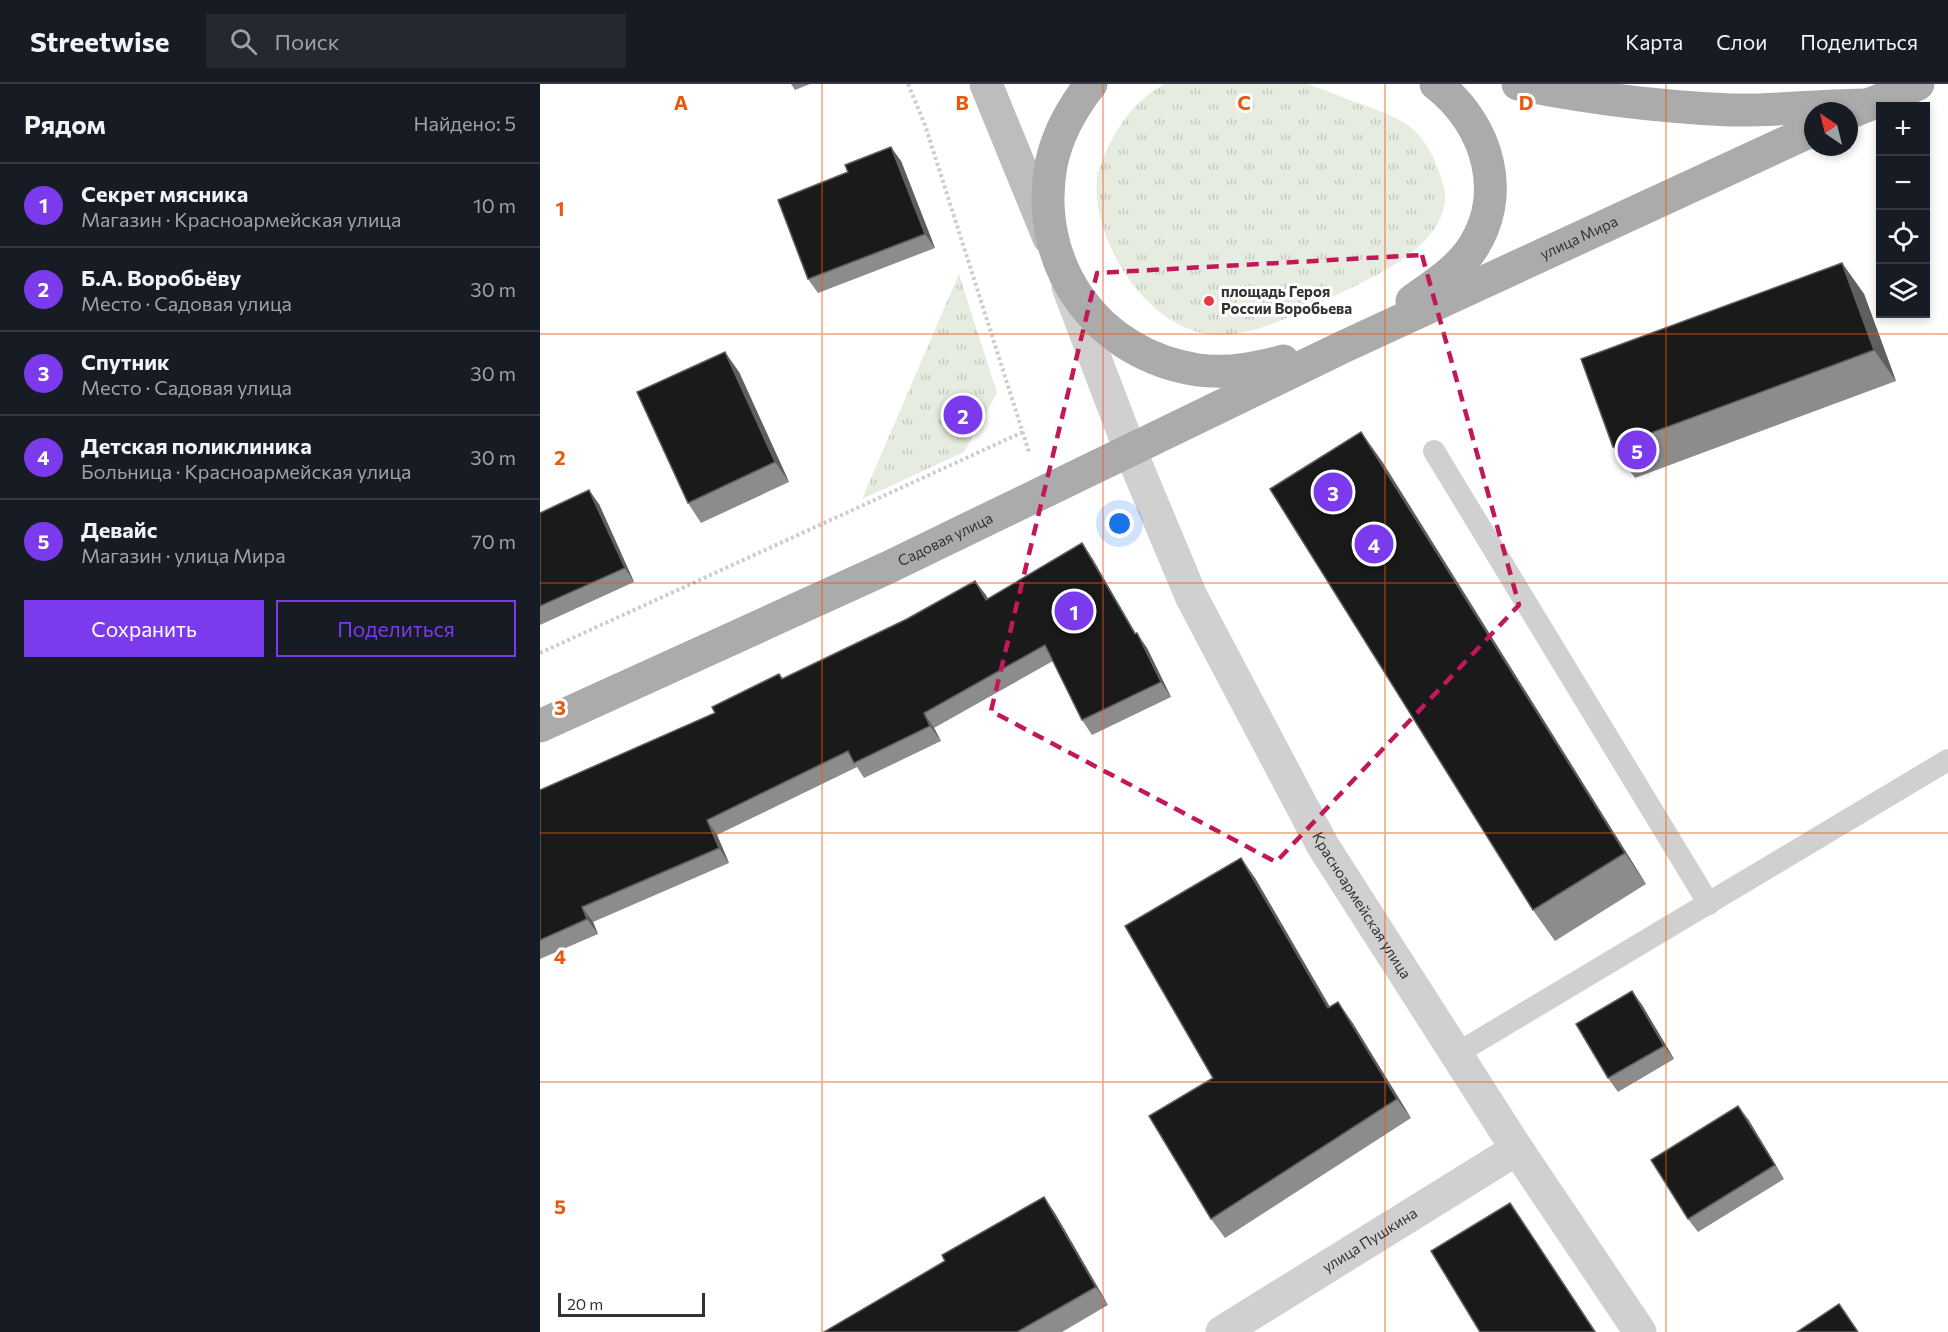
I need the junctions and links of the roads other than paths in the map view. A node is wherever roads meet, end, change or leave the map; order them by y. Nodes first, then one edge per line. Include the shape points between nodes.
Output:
1 (986, 84) edge
2 (1091, 84) edge
3 (1436, 84) edge
4 (1518, 84) edge
5 (1918, 84) edge
6 (1859, 109) edge
7 (1804, 134) edge
8 (1057, 255) junction
9 (1345, 346) junction
10 (1130, 450) junction
11 (1434, 451) dead end
12 (540, 726) edge
13 (1948, 760) edge
14 (1708, 904) junction
15 (1456, 1054) junction
16 (1517, 1149) junction
17 (1222, 1332) edge
18 (1640, 1332) edge

1 - 8 main road
2 - 8 main road via 1070,113 1052,164 1048,199
3 - 9 main road via 1470,118 1484,147 1490,179 1485,218 1469,253 1457,265
4 - 6 main road via 1672,106 1732,110
5 - 6 main road
7 - 9 main road, улица Мира
8 - 9 main road via 1075,294 1104,327 1128,345 1169,363 1198,370 1243,370
8 - 10 street, Красноармейская улица
9 - 10 main road, Садовая улица
10 - 12 main road, Садовая улица via 887,568
10 - 15 street, Красноармейская улица via 1191,596 1323,846
11 - 14 lane
13 - 14 lane
14 - 15 lane
15 - 16 street, Красноармейская улица
16 - 17 street, улица Пушкина
16 - 18 street, Красноармейская улица

